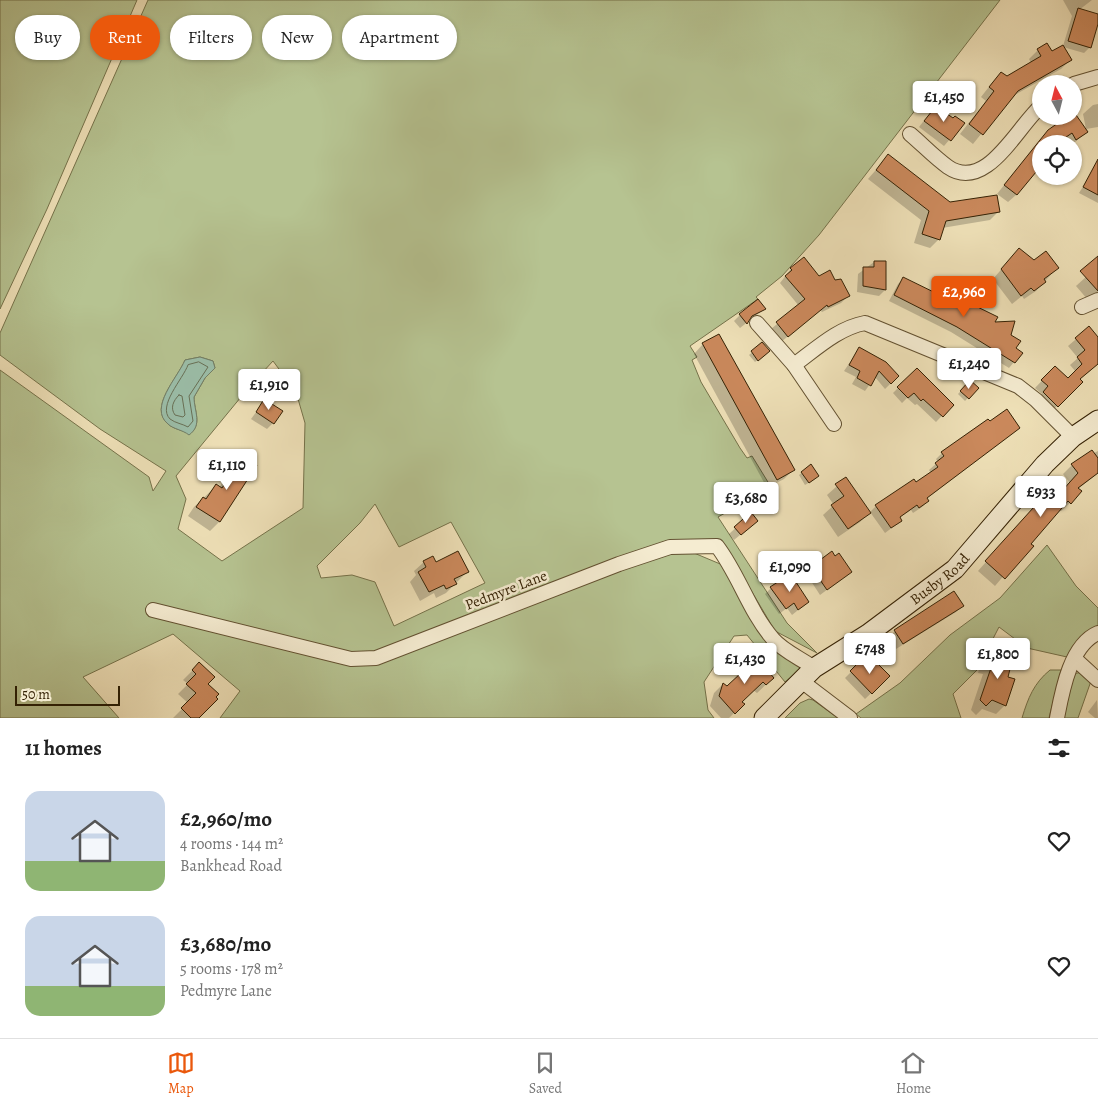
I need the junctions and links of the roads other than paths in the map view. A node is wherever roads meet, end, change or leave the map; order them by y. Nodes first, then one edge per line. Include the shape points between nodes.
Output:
1 (1098, 78) edge
2 (1082, 82) edge
3 (1032, 115) edge
4 (914, 142) dead end
5 (1098, 300) edge
6 (1082, 307) dead end
7 (757, 323) dead end
8 (794, 365) junction
9 (1098, 420) edge
10 (834, 424) dead end
11 (1073, 437) junction
12 (153, 610) dead end
13 (1098, 633) edge
14 (1075, 659) junction
15 (814, 668) junction
16 (800, 680) junction
17 (1098, 680) edge
18 (764, 718) edge
19 (850, 718) edge
20 (1057, 718) edge

1 - 2 street
3 - 4 street via 997,159 973,173 958,172 948,167
5 - 6 street
7 - 8 street
8 - 10 street
8 - 11 street via 839,332 865,323 1018,386
9 - 11 main road, Busby Road
11 - 15 main road, Busby Road via 1045,464 955,569 868,634
12 - 15 street, Pedmyre Lane via 351,659 376,658 670,547 717,546 731,564 751,608 774,640
13 - 14 street via 1092,636
14 - 17 street
14 - 20 street via 1064,680
15 - 16 main road, Busby Road
16 - 18 main road, Busby Road
16 - 19 street

